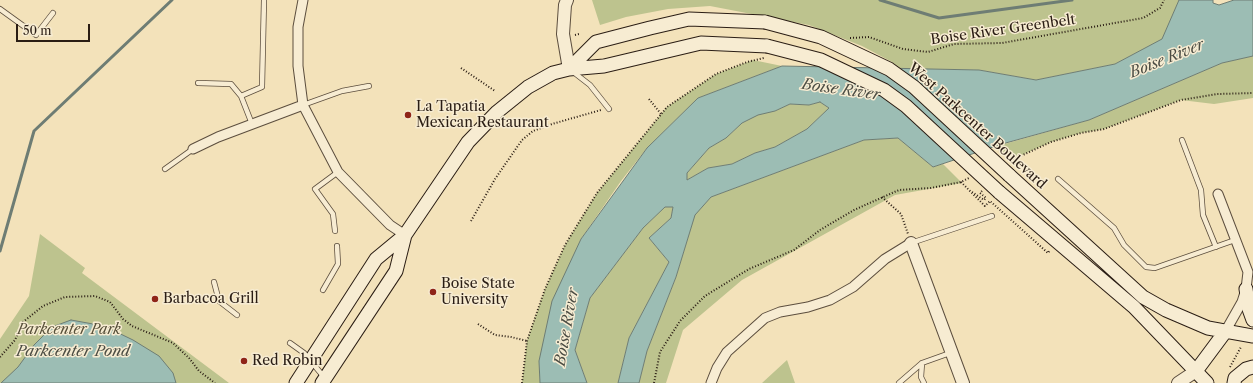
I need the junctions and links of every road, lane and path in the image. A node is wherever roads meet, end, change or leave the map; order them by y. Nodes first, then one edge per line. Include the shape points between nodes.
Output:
1 (264, 0) edge
2 (303, 0) edge
3 (567, 0) edge
4 (1164, 0) edge
5 (0, 9) edge
6 (53, 13) dead end
7 (579, 34) dead end
8 (575, 35) dead end
9 (846, 39) dead end
10 (768, 51) junction
11 (461, 68) dead end
12 (569, 69) junction
13 (198, 83) dead end
14 (369, 86) dead end
15 (495, 91) dead end
16 (1253, 93) edge
17 (240, 96) junction
18 (649, 99) dead end
19 (303, 105) junction
20 (609, 109) joint
21 (661, 114) junction
22 (252, 124) junction
23 (1182, 140) dead end
24 (194, 149) joint
25 (1006, 162) dead end
26 (164, 169) dead end
27 (338, 172) junction
28 (974, 176) dead end
29 (1058, 179) dead end
30 (961, 182) junction
31 (972, 192) junction
32 (980, 193) dead end
33 (1218, 194) dead end
34 (882, 197) junction
35 (992, 216) dead end
36 (471, 221) dead end
37 (335, 231) dead end
38 (405, 235) junction
39 (1236, 239) junction
40 (911, 243) junction
41 (337, 246) dead end
42 (1216, 247) junction
43 (1050, 250) dead end
44 (214, 282) dead end
45 (1246, 289) junction
46 (323, 290) dead end
47 (237, 315) dead end
48 (1253, 320) edge
49 (478, 324) dead end
50 (1225, 332) junction
51 (1253, 336) edge
52 (527, 341) junction
53 (290, 343) dead end
54 (952, 353) junction
55 (0, 357) edge
56 (310, 361) junction
57 (922, 363) junction
58 (1253, 367) edge
59 (1196, 371) junction
60 (324, 381) edge
61 (215, 383) edge
62 (296, 383) edge
63 (522, 383) edge
64 (654, 383) edge
65 (712, 383) edge
66 (898, 383) edge
67 (924, 383) edge
68 (963, 383) edge
69 (1178, 383) edge
70 (1207, 383) edge
71 (1234, 383) edge

1 - 17 lane via 262,87
2 - 19 street via 298,27 298,58
3 - 12 street via 563,34
4 - 9 path, Boise River Greenbelt via 1160,8 1143,18 1002,43 954,44 928,52 903,49 869,37
5 - 6 lane via 36,35
7 - 8 path
10 - 12 main road, West Parkcenter Boulevard via 701,43 604,66
10 - 21 path via 716,74 667,107
10 - 59 main road, West Parkcenter Boulevard, bridge via 821,60 884,90 906,106 1000,192 1134,307
11 - 15 path
12 - 20 lane via 590,85
12 - 38 main road, West Parkcenter Boulevard via 528,87 497,112 468,142
12 - 50 main road, West Parkcenter Boulevard, bridge via 596,42 689,19 765,22 821,36 889,69 914,87 1143,296 1192,322
13 - 17 lane via 231,84
14 - 19 lane via 342,91
16 - 25 path via 1217,94 1181,100 1104,129 1051,142
17 - 22 lane
18 - 21 path
19 - 22 street
19 - 27 street
20 - 36 path via 533,131 522,140
21 - 52 path via 597,194 565,246 545,288
22 - 24 street
23 - 42 lane via 1201,190 1203,215
24 - 26 lane
27 - 37 lane via 315,189 333,214
27 - 38 street via 390,225
28 - 30 path
29 - 42 lane via 1114,228 1126,249 1146,267 1155,268
30 - 31 path
30 - 34 path via 931,188 899,190
31 - 32 path via 984,200 986,198
31 - 43 path via 985,206 990,201 1048,253
33 - 39 street
34 - 40 path via 901,214
34 - 64 path via 825,227 794,250 749,269 705,296 680,321 660,352
35 - 40 lane
38 - 56 main road, West Parkcenter Boulevard via 376,260
38 - 60 main road, West Parkcenter Boulevard via 396,271
39 - 42 lane
39 - 45 street via 1248,272
40 - 54 street
40 - 65 street via 885,259 853,287 830,300 765,318 727,352 717,368
41 - 46 lane via 338,264
44 - 47 lane via 219,301
45 - 48 main road via 1248,309
45 - 50 street via 1242,302
49 - 52 path via 495,336
50 - 51 main road, West Parkcenter Boulevard
50 - 59 main road
52 - 63 path
53 - 56 lane
54 - 57 lane
54 - 68 street
55 - 61 path via 15,340 23,322 43,306 65,297 95,296 110,302 132,326 173,343 199,371
56 - 60 lane
56 - 62 main road, West Parkcenter Boulevard
57 - 66 lane
57 - 67 lane via 921,377
58 - 71 main road via 1235,378
59 - 69 street
59 - 70 main road, West Parkcenter Boulevard

